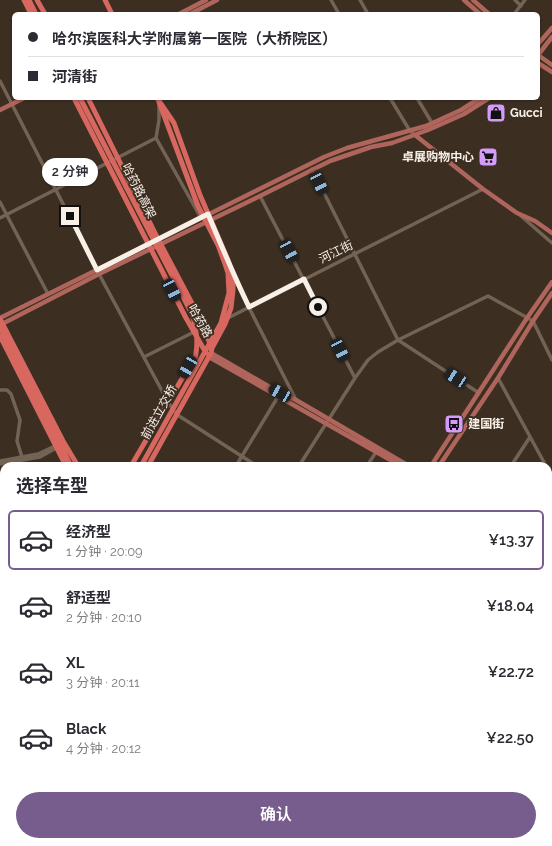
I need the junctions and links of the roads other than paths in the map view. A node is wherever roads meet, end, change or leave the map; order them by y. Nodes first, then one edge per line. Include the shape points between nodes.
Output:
1 (24, 0) edge
2 (29, 0) edge
3 (37, 0) edge
4 (105, 0) edge
5 (206, 0) edge
6 (217, 0) edge
7 (331, 0) edge
8 (360, 0) edge
9 (464, 0) edge
10 (473, 0) edge
11 (515, 0) edge
12 (524, 0) edge
13 (521, 6) junction
14 (30, 12) edge
15 (35, 12) edge
16 (44, 12) edge
17 (111, 12) edge
18 (184, 12) edge
19 (194, 12) edge
20 (338, 12) edge
21 (367, 12) edge
22 (478, 12) edge
23 (487, 12) edge
24 (516, 12) edge
25 (552, 28) edge
26 (552, 37) edge
27 (540, 42) edge
28 (540, 52) edge
29 (540, 56) edge
30 (540, 64) edge
31 (552, 65) edge
32 (552, 72) edge
33 (0, 81) edge
34 (20, 100) edge
35 (75, 100) edge
36 (81, 100) edge
37 (89, 100) edge
38 (158, 100) edge
39 (392, 100) edge
40 (418, 100) edge
41 (477, 100) edge
42 (486, 100) edge
43 (12, 104) junction
44 (0, 110) edge
45 (432, 123) junction
46 (410, 131) junction
47 (414, 135) junction
48 (156, 138) junction
49 (117, 158) junction
50 (107, 163) junction
51 (312, 169) junction
52 (56, 189) junction
53 (483, 189) junction
54 (260, 196) junction
55 (0, 202) edge
56 (517, 213) junction
57 (208, 214) junction
58 (7, 215) junction
59 (0, 218) edge
60 (201, 218) junction
61 (210, 220) junction
62 (552, 233) edge
63 (159, 242) junction
64 (552, 243) edge
65 (150, 246) junction
66 (354, 255) junction
67 (98, 272) junction
68 (234, 276) junction
69 (304, 279) junction
70 (552, 282) edge
71 (48, 294) junction
72 (552, 294) edge
73 (249, 307) junction
74 (0, 318) edge
75 (228, 318) junction
76 (527, 318) junction
77 (532, 321) junction
78 (1, 325) edge
79 (194, 332) junction
80 (207, 334) junction
81 (0, 336) edge
82 (398, 340) junction
83 (201, 344) junction
84 (211, 353) junction
85 (144, 357) junction
86 (552, 360) edge
87 (190, 378) junction
88 (355, 378) junction
89 (498, 378) junction
90 (0, 390) edge
91 (479, 393) junction
92 (279, 395) junction
93 (296, 400) junction
94 (168, 402) junction
95 (176, 414) junction
96 (327, 422) junction
97 (530, 437) junction
98 (63, 442) junction
99 (56, 447) junction
100 (376, 452) junction
101 (242, 457) junction
102 (22, 458) junction
103 (0, 461) edge
104 (11, 462) edge
105 (64, 462) edge
106 (68, 462) edge
107 (76, 462) edge
108 (133, 462) edge
109 (143, 462) edge
110 (150, 462) edge
111 (239, 462) edge
112 (250, 462) edge
113 (302, 462) edge
114 (370, 462) edge
115 (394, 462) edge
116 (402, 462) edge
117 (434, 462) edge
118 (442, 462) edge
119 (514, 462) edge
120 (544, 462) edge

1 - 14 highway
2 - 15 highway
3 - 16 highway
4 - 17 highway
5 - 18 main road
6 - 19 main road
7 - 20 street
8 - 21 street
9 - 22 main road
10 - 23 main road
11 - 13 street
12 - 13 street
13 - 24 street
25 - 27 main road
26 - 28 main road
29 - 31 main road
30 - 32 main road
33 - 43 street
34 - 43 main road
35 - 50 highway, 哈药路
36 - 87 highway, 哈药路高架 via 192,314 198,348
37 - 49 highway, 哈药路
38 - 48 street via 159,120
38 - 57 highway via 174,123
38 - 87 highway, 前进立交桥 via 198,206 218,245 229,280 228,299 221,323
39 - 46 street
40 - 45 street
41 - 45 main road
42 - 47 main road via 464,114
43 - 44 main road
43 - 52 street
45 - 46 main road
46 - 47 street
46 - 57 main road via 324,157
47 - 51 main road via 344,155
47 - 53 main road
48 - 49 street
48 - 60 street
49 - 50 street
49 - 63 highway, 哈药路
50 - 52 street
50 - 65 highway, 哈药路
51 - 54 main road
51 - 66 street
52 - 58 street
52 - 67 street
53 - 56 main road
53 - 66 street, 河江街
54 - 61 main road
54 - 69 street
55 - 58 street
56 - 62 main road
56 - 64 street
57 - 60 main road
57 - 61 highway
58 - 59 street
58 - 71 street
60 - 63 main road
61 - 63 main road
61 - 68 highway
63 - 65 main road
63 - 80 highway, 哈药路
65 - 67 main road
65 - 79 highway, 哈药路
66 - 69 street, 河江街
66 - 82 street
67 - 71 main road
67 - 78 main road
67 - 85 street
68 - 73 street
68 - 75 highway
69 - 73 street, 河江街
69 - 88 street
70 - 76 main road
71 - 74 main road
72 - 77 main road
73 - 75 street, 河江街
73 - 93 street
74 - 78 highway
75 - 84 highway
76 - 77 street
76 - 82 street via 488,296
76 - 91 main road
77 - 86 street
77 - 89 main road
78 - 98 highway
78 - 106 highway
79 - 83 highway, 哈药路
79 - 85 street
80 - 83 highway
80 - 84 highway, 哈药路
81 - 99 highway
82 - 88 street via 368,360
82 - 91 street
83 - 84 highway, 哈药路
83 - 94 highway
84 - 92 main road, 哈药路
84 - 95 highway
85 - 94 street
87 - 109 highway, 前进立交桥
88 - 96 street
89 - 97 street
89 - 118 main road
90 - 102 street via 7,390 11,394 20,420 17,441
91 - 117 main road
92 - 93 main road, 哈药路
92 - 96 main road, 哈药路
92 - 101 street
93 - 96 main road, 哈药路
94 - 95 street
94 - 108 highway
95 - 101 street
95 - 110 highway
96 - 100 main road, 哈药路
96 - 113 street
96 - 116 main road, 哈药路
97 - 119 street
97 - 120 street
98 - 99 street
98 - 107 highway
99 - 102 street
99 - 104 street via 40,457
99 - 105 highway
100 - 114 street
100 - 115 main road, 哈药路
101 - 111 street
101 - 112 street
102 - 103 street

